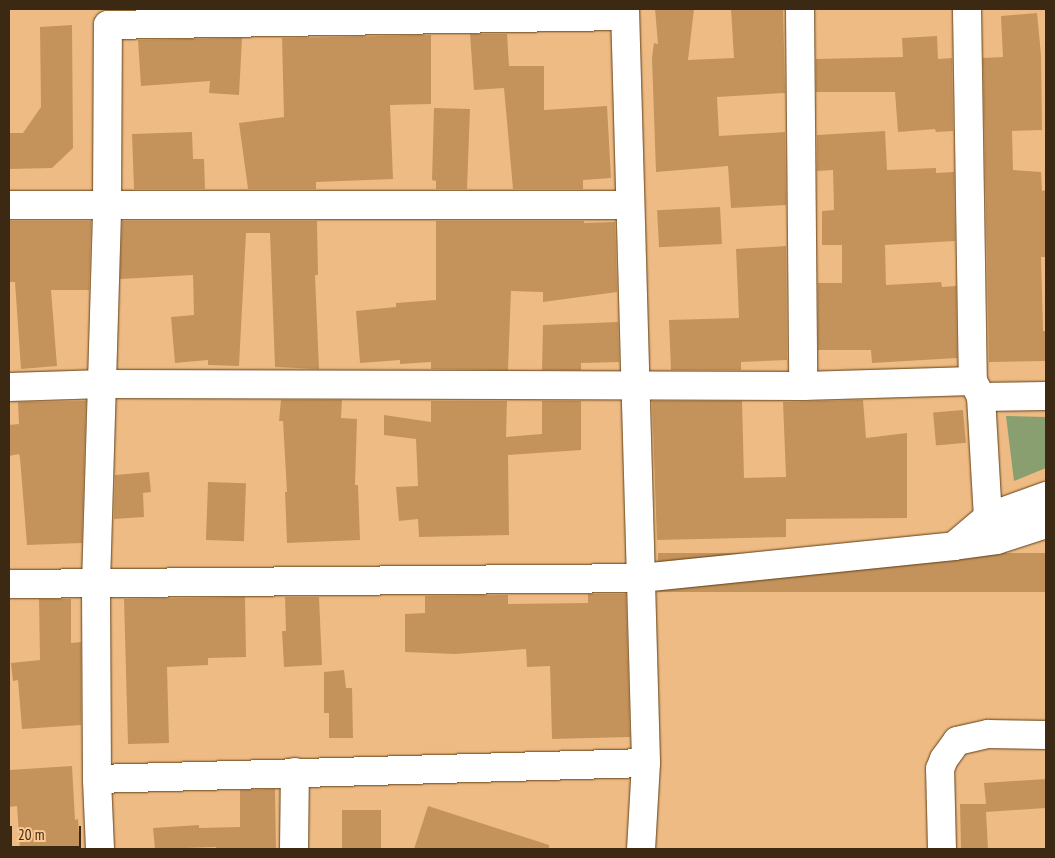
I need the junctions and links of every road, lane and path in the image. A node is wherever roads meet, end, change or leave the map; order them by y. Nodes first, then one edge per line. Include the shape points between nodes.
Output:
1 (800, 9) edge
2 (967, 9) edge
3 (625, 12) edge
4 (113, 14) edge
5 (107, 204) junction
6 (9, 205) edge
7 (629, 205) junction
8 (104, 384) junction
9 (636, 384) junction
10 (803, 386) junction
11 (9, 387) edge
12 (977, 389) junction
13 (1046, 396) edge
14 (1046, 496) edge
15 (1046, 524) edge
16 (992, 529) junction
17 (1046, 538) edge
18 (641, 578) junction
19 (9, 584) edge
20 (96, 584) junction
21 (1046, 735) edge
22 (646, 764) junction
23 (295, 772) junction
24 (97, 779) junction
25 (100, 849) edge
26 (294, 849) edge
27 (641, 849) edge
28 (942, 849) edge

1 - 10 street
2 - 12 street
3 - 4 street
3 - 7 street
4 - 5 street
5 - 6 street
5 - 7 street
5 - 8 street
7 - 9 street
8 - 9 street
8 - 11 street
8 - 20 street
9 - 10 street
9 - 18 street
10 - 12 street
12 - 13 street
12 - 16 street
14 - 16 street
15 - 16 street
16 - 17 street
16 - 18 street via 954,546
18 - 20 street
18 - 22 street
19 - 20 street
20 - 24 street
21 - 28 street via 988,734 957,741 940,769
22 - 23 street
22 - 27 street
23 - 24 street
23 - 26 street
24 - 25 street

